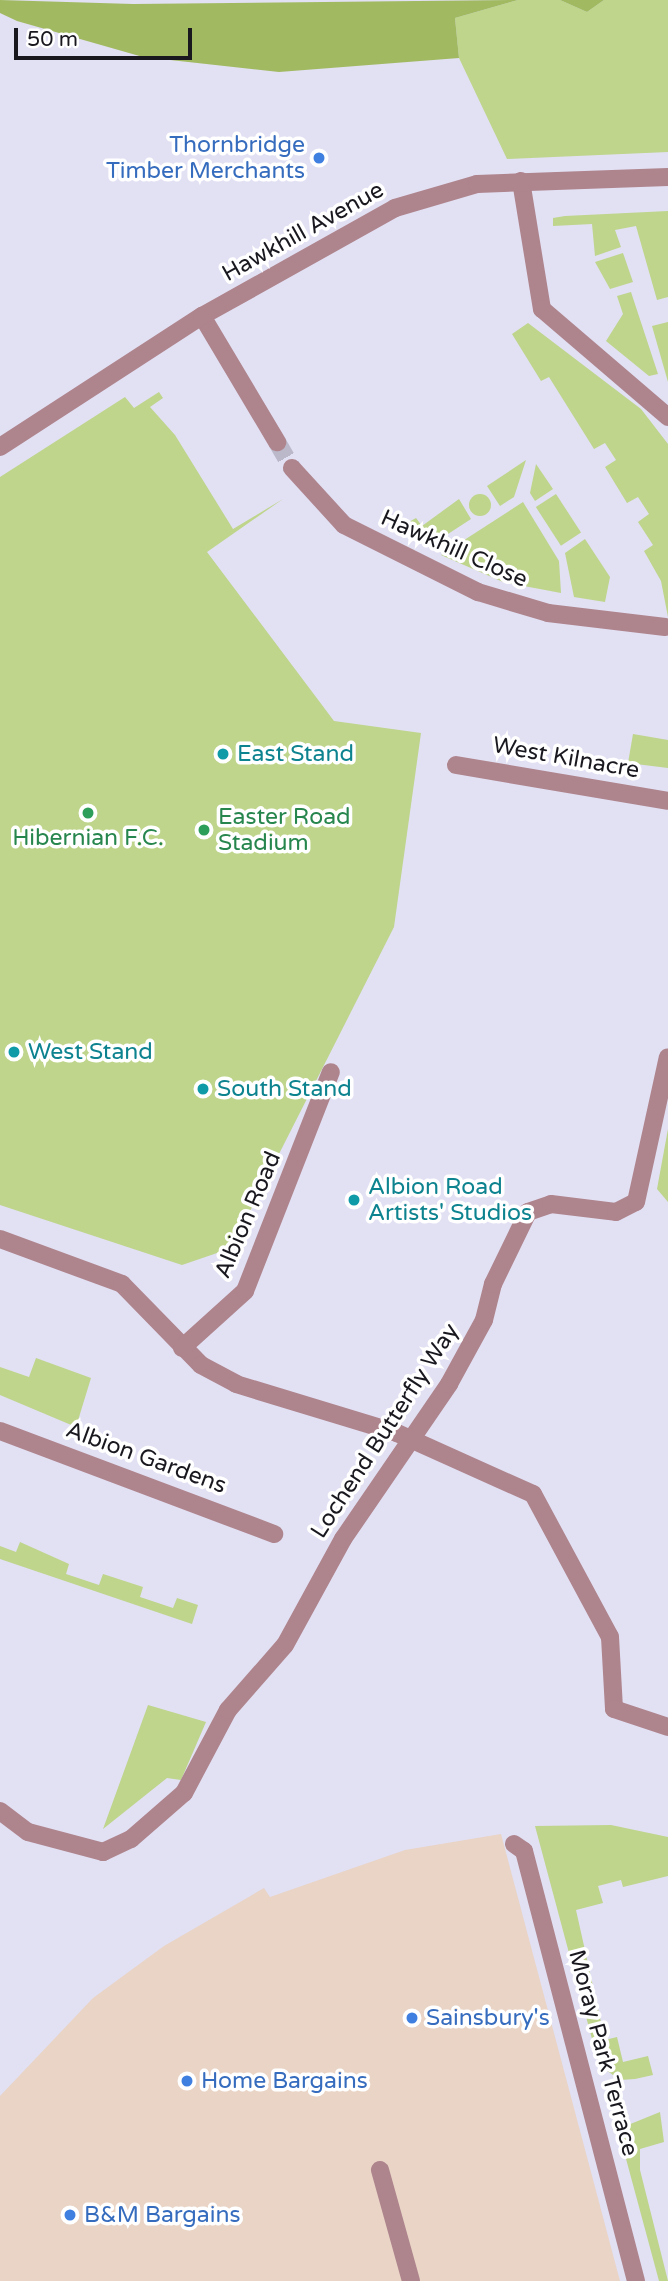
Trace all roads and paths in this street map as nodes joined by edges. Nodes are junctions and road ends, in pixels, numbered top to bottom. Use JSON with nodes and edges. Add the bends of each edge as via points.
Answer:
{"nodes":[{"id":1,"x":668,"y":177,"type":"edge"},
{"id":2,"x":521,"y":181,"type":"junction"},
{"id":3,"x":202,"y":316,"type":"junction"},
{"id":4,"x":668,"y":417,"type":"edge"},
{"id":5,"x":277,"y":442,"type":"tunnel mouth"},
{"id":6,"x":0,"y":447,"type":"edge"},
{"id":7,"x":292,"y":468,"type":"tunnel mouth"},
{"id":8,"x":665,"y":627,"type":"dead end"},
{"id":9,"x":456,"y":765,"type":"dead end"},
{"id":10,"x":668,"y":801,"type":"edge"},
{"id":11,"x":668,"y":1057,"type":"edge"},
{"id":12,"x":331,"y":1072,"type":"dead end"},
{"id":13,"x":0,"y":1238,"type":"edge"},
{"id":14,"x":182,"y":1348,"type":"junction"},
{"id":15,"x":0,"y":1431,"type":"edge"},
{"id":16,"x":412,"y":1442,"type":"junction"},
{"id":17,"x":274,"y":1534,"type":"dead end"},
{"id":18,"x":668,"y":1727,"type":"edge"},
{"id":19,"x":0,"y":1811,"type":"edge"},
{"id":20,"x":514,"y":1844,"type":"dead end"},
{"id":21,"x":380,"y":2170,"type":"dead end"},
{"id":22,"x":411,"y":2281,"type":"edge"},
{"id":23,"x":636,"y":2281,"type":"edge"}],
"edges":[{"from":1,"to":2,"type":"street","name":"Hawkhill Avenue"},
{"from":2,"to":3,"type":"street","name":"Hawkhill Avenue","via":[[461,187],[395,208]]},
{"from":2,"to":4,"type":"street","via":[[542,309]]},
{"from":3,"to":5,"type":"street"},
{"from":3,"to":6,"type":"street","name":"Hawkhill Avenue"},
{"from":7,"to":8,"type":"street","name":"Hawkhill Close","via":[[344,525],[468,588],[548,612]]},
{"from":9,"to":10,"type":"street","name":"West Kilnacre"},
{"from":11,"to":16,"type":"street","name":"Lochend Butterfly Way","via":[[636,1202],[616,1212],[551,1205],[528,1212],[493,1284],[484,1320]]},
{"from":12,"to":14,"type":"street","name":"Albion Road","via":[[245,1291]]},
{"from":13,"to":14,"type":"street","via":[[122,1284],[160,1317]]},
{"from":14,"to":16,"type":"street","via":[[236,1384]]},
{"from":15,"to":17,"type":"street","name":"Albion Gardens"},
{"from":16,"to":18,"type":"street","via":[[522,1486],[542,1504],[610,1637],[614,1709]]},
{"from":16,"to":19,"type":"street","name":"Lochend Butterfly Way","via":[[343,1538],[285,1645],[228,1710],[184,1793],[114,1850],[74,1849],[14,1826]]},
{"from":20,"to":23,"type":"street","name":"Moray Park Terrace","via":[[524,1851]]},
{"from":21,"to":22,"type":"street"}]}
